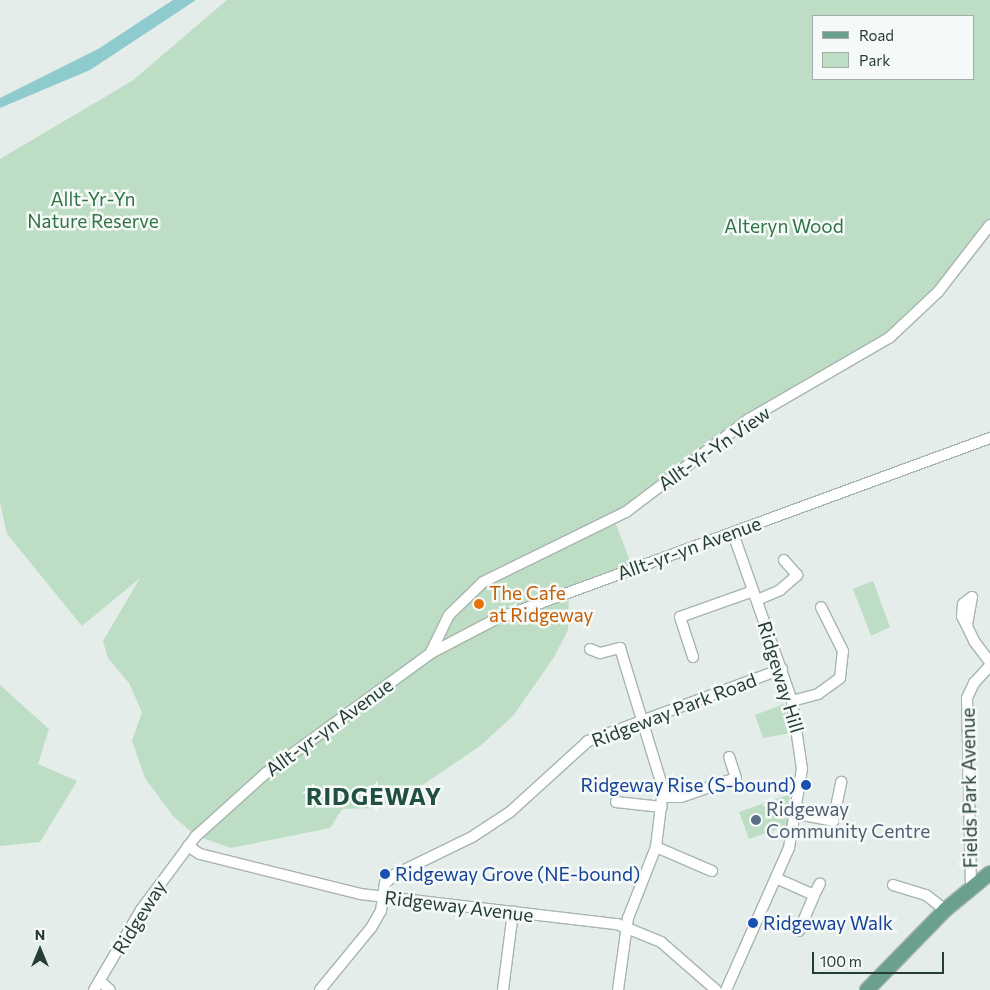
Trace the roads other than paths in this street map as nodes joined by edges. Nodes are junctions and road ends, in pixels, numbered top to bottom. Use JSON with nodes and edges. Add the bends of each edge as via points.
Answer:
{"nodes":[{"id":1,"x":990,"y":225,"type":"edge"},
{"id":2,"x":990,"y":438,"type":"edge"},
{"id":3,"x":733,"y":533,"type":"junction"},
{"id":4,"x":784,"y":560,"type":"dead end"},
{"id":5,"x":755,"y":595,"type":"junction"},
{"id":6,"x":821,"y":607,"type":"dead end"},
{"id":7,"x":967,"y":625,"type":"dead end"},
{"id":8,"x":590,"y":649,"type":"dead end"},
{"id":9,"x":431,"y":653,"type":"junction"},
{"id":10,"x":693,"y":657,"type":"dead end"},
{"id":11,"x":990,"y":662,"type":"edge"},
{"id":12,"x":990,"y":666,"type":"edge"},
{"id":13,"x":782,"y":669,"type":"junction"},
{"id":14,"x":792,"y":701,"type":"junction"},
{"id":15,"x":644,"y":719,"type":"junction"},
{"id":16,"x":729,"y":757,"type":"dead end"},
{"id":17,"x":841,"y":782,"type":"dead end"},
{"id":18,"x":616,"y":802,"type":"dead end"},
{"id":19,"x":663,"y":802,"type":"junction"},
{"id":20,"x":798,"y":814,"type":"junction"},
{"id":21,"x":188,"y":846,"type":"junction"},
{"id":22,"x":656,"y":846,"type":"junction"},
{"id":23,"x":712,"y":871,"type":"dead end"},
{"id":24,"x":990,"y":873,"type":"edge"},
{"id":25,"x":778,"y":879,"type":"junction"},
{"id":26,"x":820,"y":883,"type":"dead end"},
{"id":27,"x":893,"y":885,"type":"dead end"},
{"id":28,"x":971,"y":887,"type":"junction"},
{"id":29,"x":814,"y":895,"type":"junction"},
{"id":30,"x":383,"y":897,"type":"junction"},
{"id":31,"x":945,"y":910,"type":"junction"},
{"id":32,"x":513,"y":912,"type":"junction"},
{"id":33,"x":628,"y":928,"type":"junction"},
{"id":34,"x":798,"y":931,"type":"dead end"},
{"id":35,"x":97,"y":985,"type":"edge"},
{"id":36,"x":110,"y":990,"type":"edge"},
{"id":37,"x":320,"y":990,"type":"edge"},
{"id":38,"x":503,"y":990,"type":"edge"},
{"id":39,"x":618,"y":990,"type":"edge"},
{"id":40,"x":716,"y":990,"type":"edge"},
{"id":41,"x":726,"y":990,"type":"edge"},
{"id":42,"x":867,"y":990,"type":"edge"}],
"edges":[{"from":1,"to":9,"type":"street","name":"Allt-Yr-Yn View","via":[[938,292],[889,338],[749,419],[626,512],[483,582],[449,615]]},
{"from":2,"to":3,"type":"street","name":"Allt-yr-yn Avenue"},
{"from":3,"to":5,"type":"street","name":"Ridgeway Hill"},
{"from":3,"to":9,"type":"street","name":"Allt-yr-yn Avenue","via":[[494,620]]},
{"from":4,"to":5,"type":"street","via":[[797,575],[780,590]]},
{"from":5,"to":10,"type":"street","via":[[680,617]]},
{"from":5,"to":13,"type":"street","name":"Ridgeway Hill"},
{"from":6,"to":14,"type":"street","via":[[843,651],[840,678],[818,694]]},
{"from":7,"to":11,"type":"street"},
{"from":8,"to":15,"type":"street","via":[[600,653],[620,648]]},
{"from":9,"to":21,"type":"street","name":"Allt-yr-yn Avenue","via":[[266,773]]},
{"from":12,"to":28,"type":"street","name":"Fields Park Avenue","via":[[974,683],[967,698]]},
{"from":13,"to":14,"type":"street","name":"Ridgeway Hill"},
{"from":13,"to":15,"type":"street","name":"Ridgeway Park Road"},
{"from":14,"to":20,"type":"street","name":"Ridgeway Hill","via":[[801,747]]},
{"from":15,"to":19,"type":"street"},
{"from":15,"to":30,"type":"street","name":"Ridgeway Park Road","via":[[588,741],[510,812],[472,837],[396,874],[385,883]]},
{"from":16,"to":19,"type":"street","via":[[736,778]]},
{"from":17,"to":20,"type":"street","via":[[834,821]]},
{"from":18,"to":19,"type":"street"},
{"from":19,"to":22,"type":"street"},
{"from":20,"to":25,"type":"street","name":"Ridgeway Hill"},
{"from":21,"to":30,"type":"street","name":"Ridgeway Avenue","via":[[218,858]]},
{"from":21,"to":35,"type":"street","name":"Ridgeway","via":[[141,910]]},
{"from":22,"to":23,"type":"street"},
{"from":22,"to":33,"type":"street"},
{"from":24,"to":28,"type":"main road"},
{"from":25,"to":29,"type":"street"},
{"from":25,"to":41,"type":"street","name":"Ridgeway Hill"},
{"from":26,"to":29,"type":"street"},
{"from":27,"to":31,"type":"street","via":[[926,895]]},
{"from":28,"to":31,"type":"main road"},
{"from":29,"to":34,"type":"street"},
{"from":30,"to":32,"type":"street","name":"Ridgeway Avenue"},
{"from":30,"to":37,"type":"street","name":"Ridgeway Park Road","via":[[382,911],[371,928]]},
{"from":31,"to":42,"type":"main road"},
{"from":32,"to":33,"type":"street","name":"Ridgeway Avenue"},
{"from":32,"to":38,"type":"street"},
{"from":33,"to":39,"type":"street"},
{"from":33,"to":40,"type":"street","name":"Ridgeway Avenue","via":[[661,942]]},
{"from":35,"to":36,"type":"street"}]}
